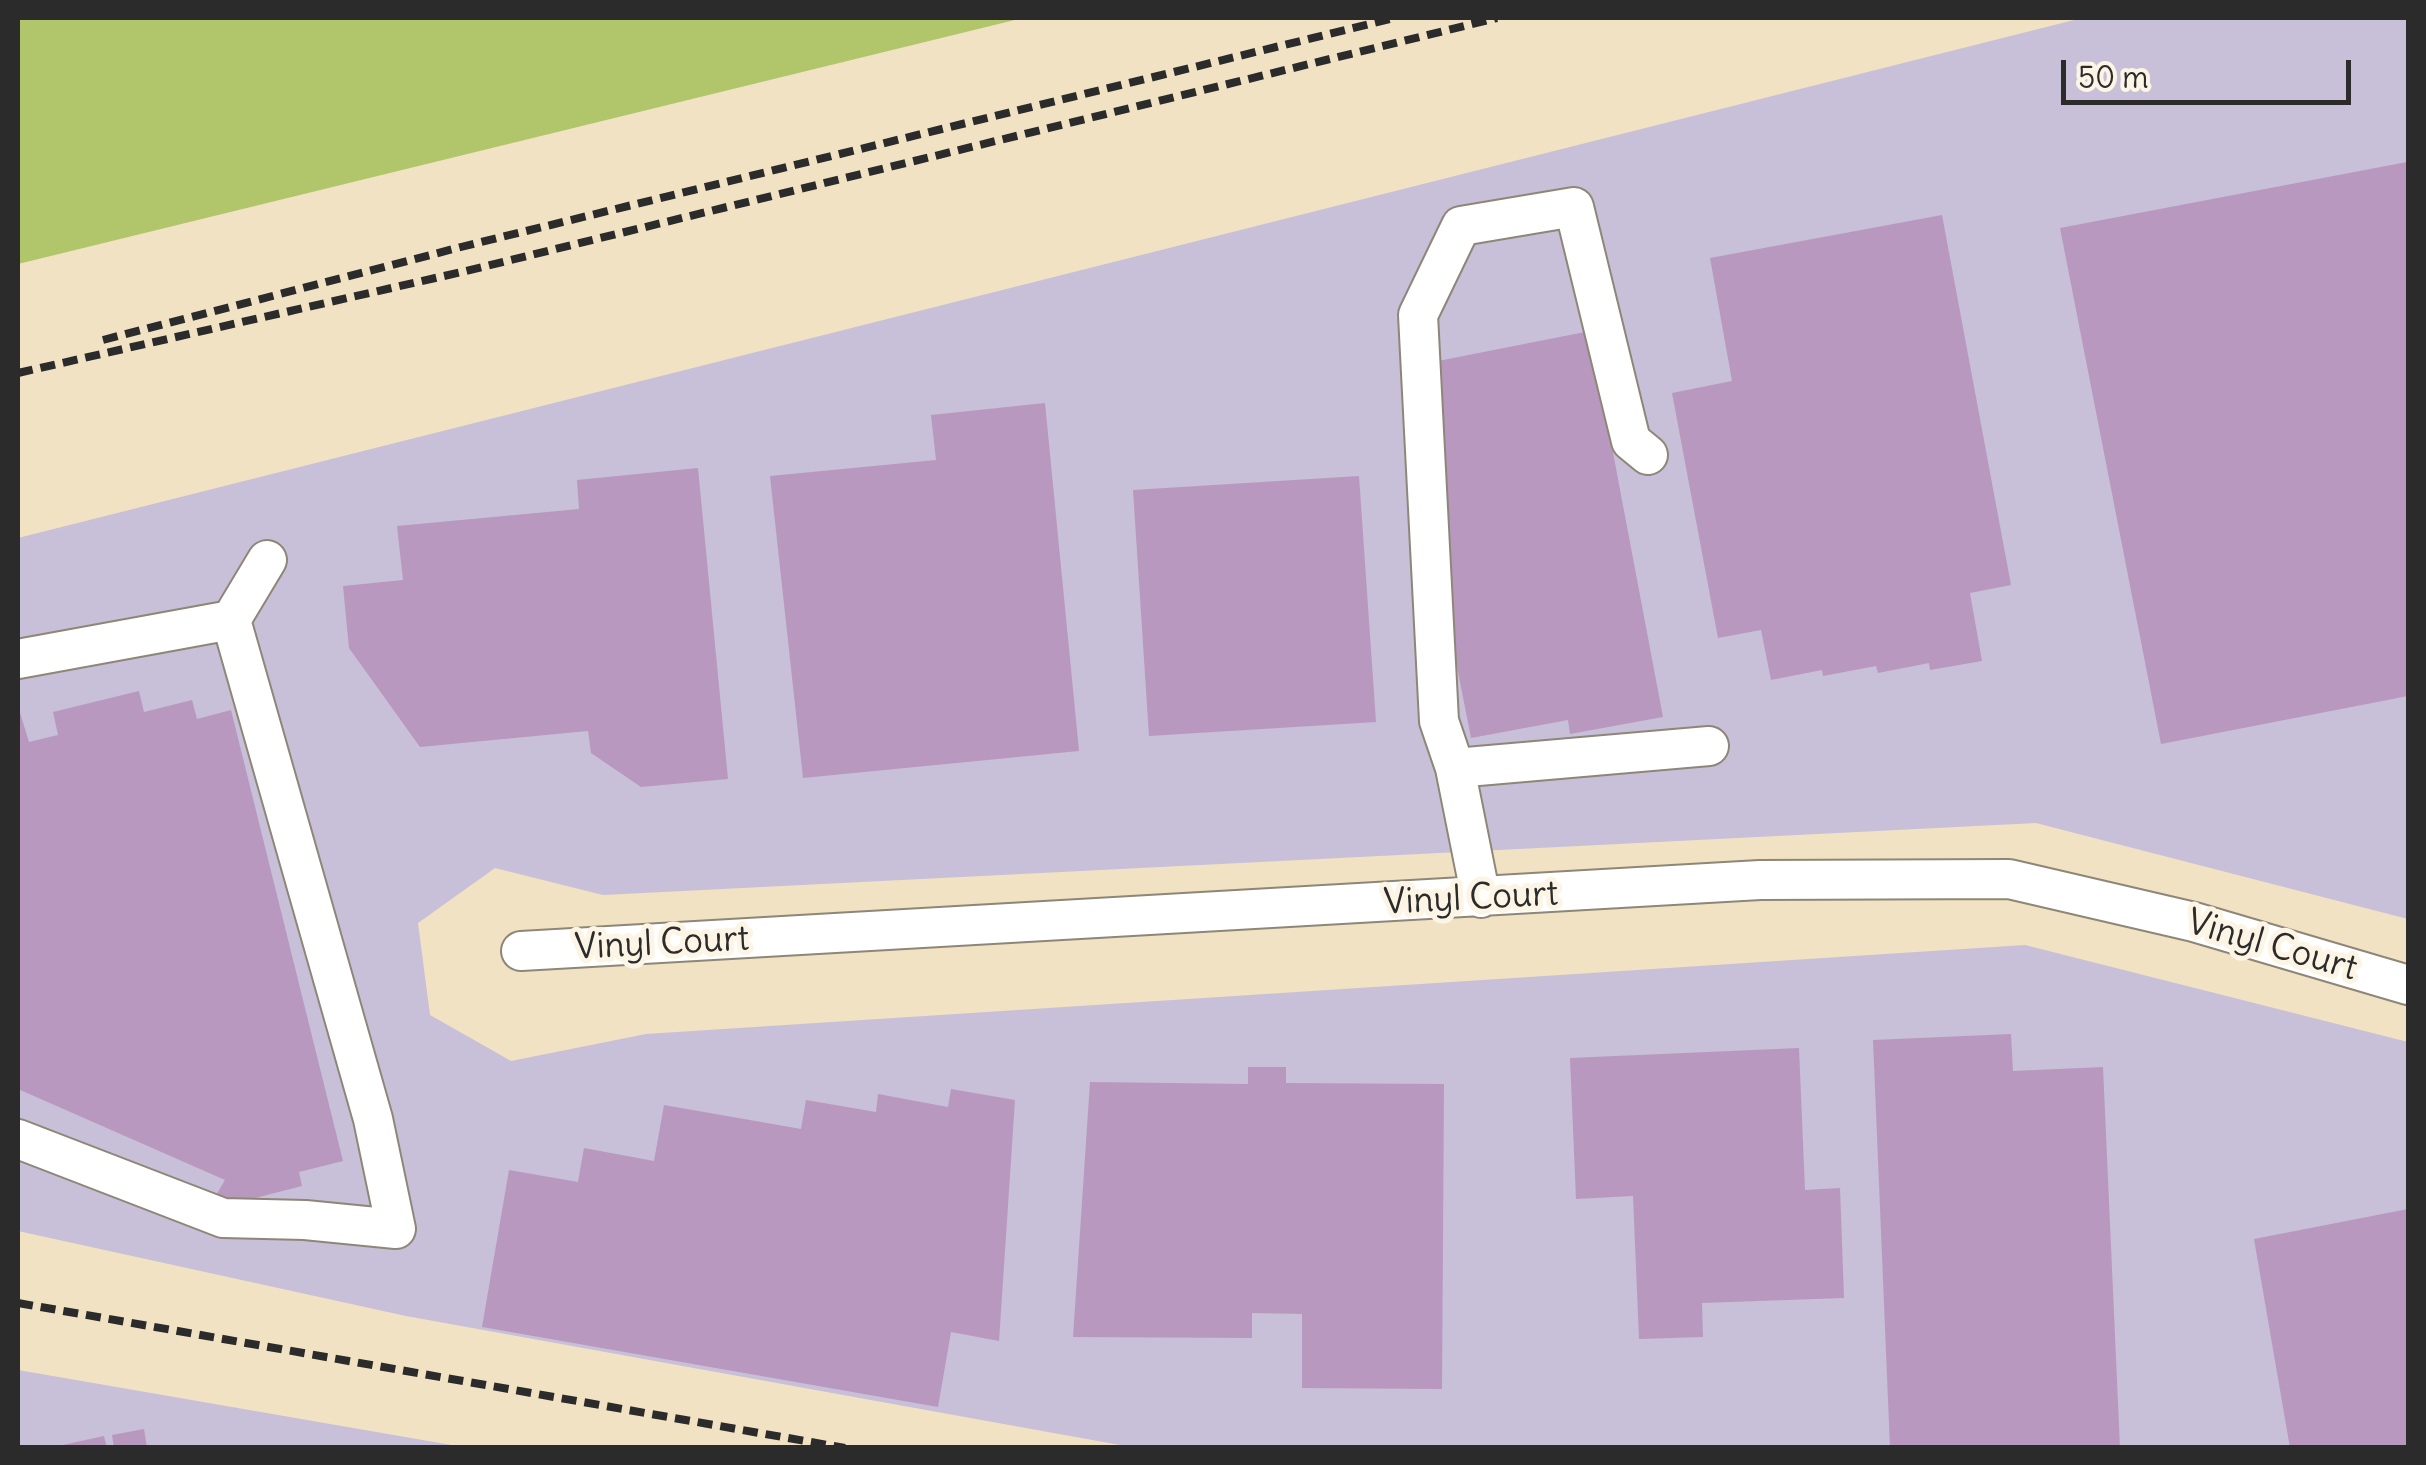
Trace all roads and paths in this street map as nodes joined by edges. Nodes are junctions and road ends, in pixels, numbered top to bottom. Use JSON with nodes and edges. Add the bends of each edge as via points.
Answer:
{"nodes":[{"id":1,"x":1648,"y":455,"type":"dead end"},
{"id":2,"x":267,"y":560,"type":"dead end"},
{"id":3,"x":231,"y":620,"type":"junction"},
{"id":4,"x":18,"y":659,"type":"edge"},
{"id":5,"x":1709,"y":746,"type":"dead end"},
{"id":6,"x":1455,"y":768,"type":"junction"},
{"id":7,"x":1482,"y":898,"type":"junction"},
{"id":8,"x":521,"y":951,"type":"dead end"},
{"id":9,"x":2408,"y":985,"type":"edge"},
{"id":10,"x":18,"y":1139,"type":"edge"}],
"edges":[{"from":1,"to":6,"type":"street","via":[[1630,441],[1574,207],[1462,226],[1418,315],[1439,721]]},
{"from":2,"to":3,"type":"street"},
{"from":3,"to":4,"type":"street"},
{"from":3,"to":10,"type":"street","via":[[373,1120],[396,1230],[223,1218]]},
{"from":5,"to":6,"type":"street"},
{"from":6,"to":7,"type":"street"},
{"from":7,"to":8,"type":"street","name":"Vinyl Court"},
{"from":7,"to":9,"type":"street","name":"Vinyl Court","via":[[1760,880],[2009,878],[2194,922]]}]}
